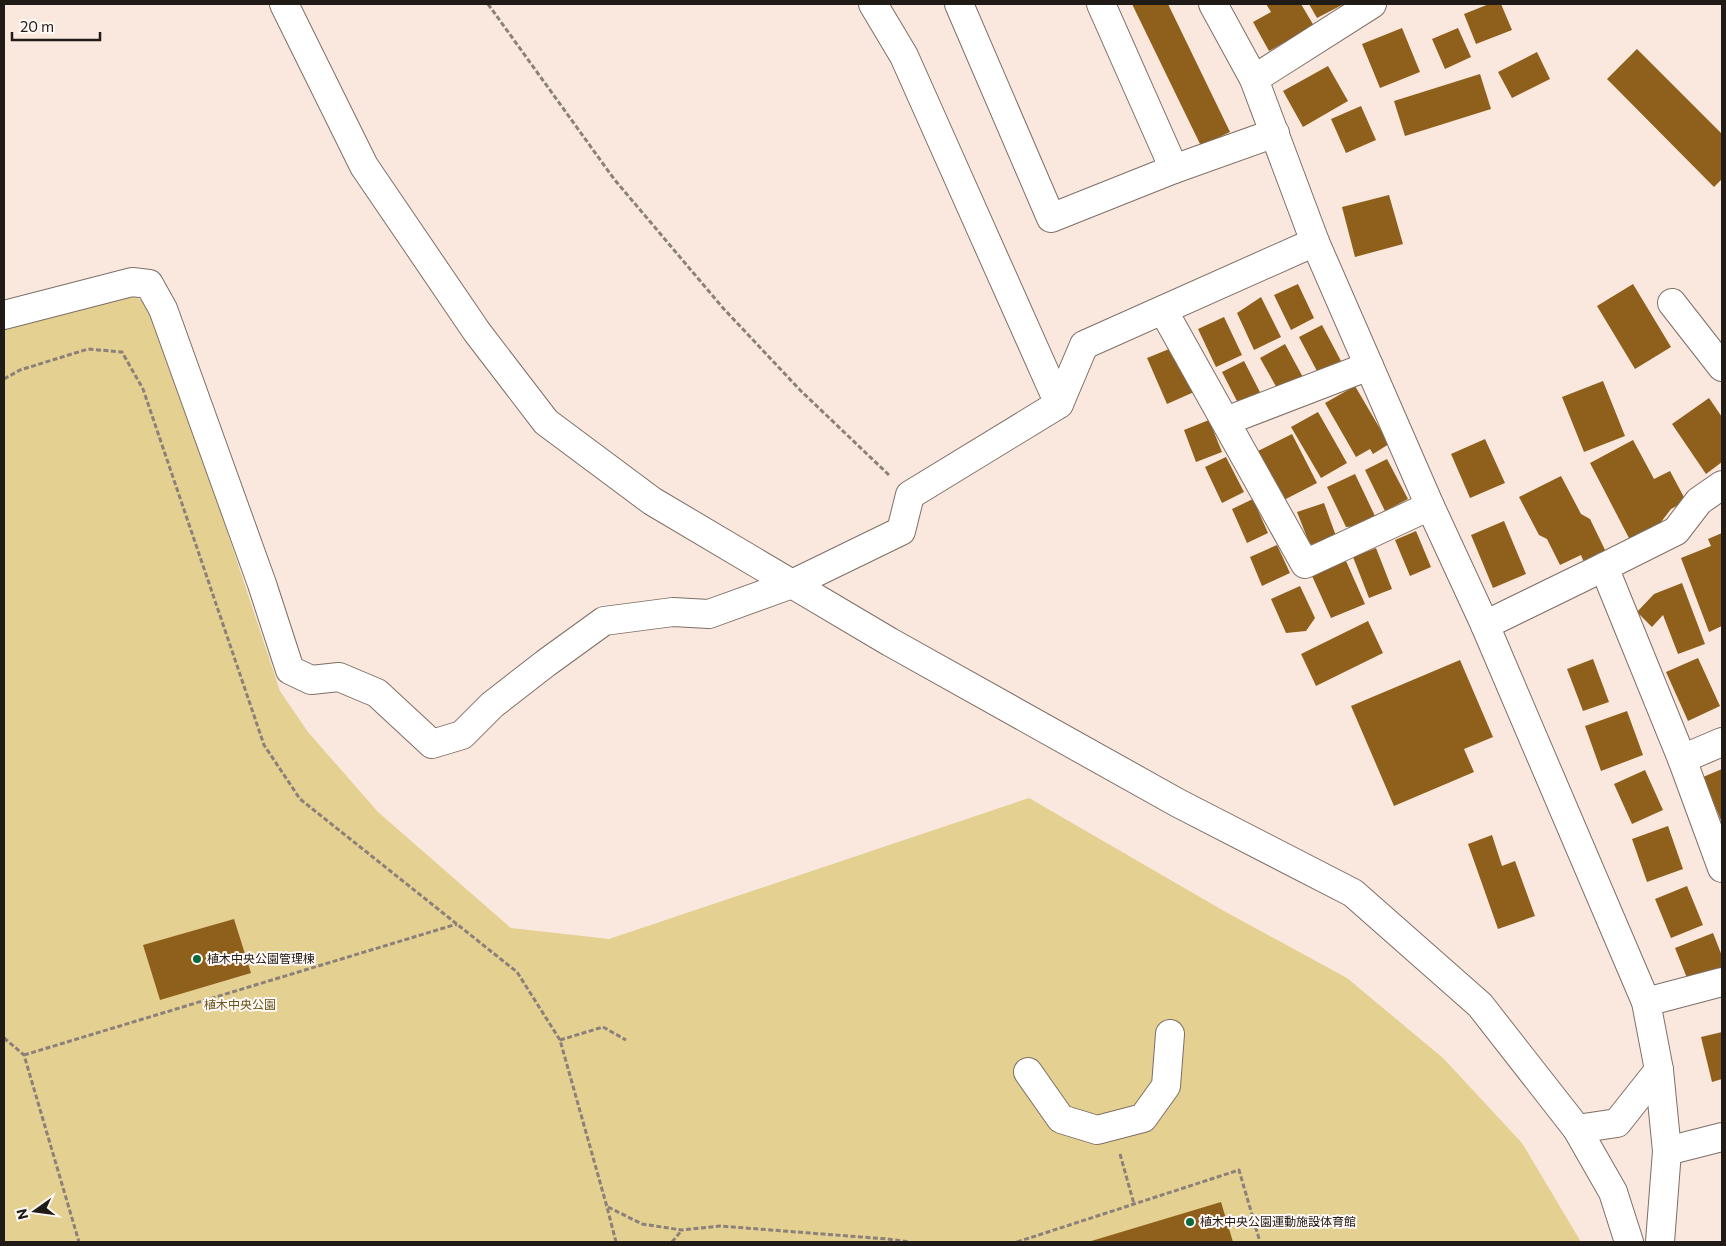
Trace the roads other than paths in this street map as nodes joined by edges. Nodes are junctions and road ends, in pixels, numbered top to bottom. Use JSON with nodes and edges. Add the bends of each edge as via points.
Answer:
{"nodes":[{"id":1,"x":284,"y":4,"type":"edge"},
{"id":2,"x":874,"y":4,"type":"edge"},
{"id":3,"x":959,"y":4,"type":"edge"},
{"id":4,"x":1101,"y":4,"type":"edge"},
{"id":5,"x":1213,"y":4,"type":"edge"},
{"id":6,"x":1372,"y":4,"type":"edge"},
{"id":7,"x":1254,"y":79,"type":"junction"},
{"id":8,"x":1275,"y":133,"type":"junction"},
{"id":9,"x":1174,"y":169,"type":"junction"},
{"id":10,"x":1315,"y":242,"type":"junction"},
{"id":11,"x":1672,"y":303,"type":"dead end"},
{"id":12,"x":1163,"y":310,"type":"junction"},
{"id":13,"x":4,"y":315,"type":"edge"},
{"id":14,"x":1369,"y":366,"type":"junction"},
{"id":15,"x":1722,"y":368,"type":"edge"},
{"id":16,"x":1059,"y":404,"type":"junction"},
{"id":17,"x":1226,"y":421,"type":"junction"},
{"id":18,"x":1722,"y":486,"type":"edge"},
{"id":19,"x":1430,"y":506,"type":"junction"},
{"id":20,"x":1604,"y":567,"type":"junction"},
{"id":21,"x":792,"y":584,"type":"junction"},
{"id":22,"x":1485,"y":625,"type":"junction"},
{"id":23,"x":1722,"y":742,"type":"edge"},
{"id":24,"x":1682,"y":759,"type":"junction"},
{"id":25,"x":1722,"y":868,"type":"edge"},
{"id":26,"x":1722,"y":982,"type":"edge"},
{"id":27,"x":1646,"y":1002,"type":"junction"},
{"id":28,"x":1170,"y":1034,"type":"dead end"},
{"id":29,"x":1658,"y":1070,"type":"junction"},
{"id":30,"x":1028,"y":1072,"type":"dead end"},
{"id":31,"x":1577,"y":1129,"type":"junction"},
{"id":32,"x":1722,"y":1137,"type":"edge"},
{"id":33,"x":1667,"y":1151,"type":"junction"},
{"id":34,"x":1629,"y":1242,"type":"edge"},
{"id":35,"x":1660,"y":1242,"type":"edge"}],
"edges":[{"from":1,"to":21,"type":"street","via":[[364,166],[477,332],[546,422],[652,501]]},
{"from":2,"to":16,"type":"street","via":[[904,56]]},
{"from":3,"to":9,"type":"street","via":[[1052,218]]},
{"from":4,"to":9,"type":"street"},
{"from":5,"to":7,"type":"street"},
{"from":6,"to":7,"type":"street"},
{"from":7,"to":8,"type":"street"},
{"from":8,"to":9,"type":"street"},
{"from":8,"to":10,"type":"street"},
{"from":10,"to":12,"type":"street"},
{"from":10,"to":14,"type":"street"},
{"from":11,"to":15,"type":"street"},
{"from":12,"to":16,"type":"street","via":[[1084,345]]},
{"from":12,"to":17,"type":"street"},
{"from":13,"to":21,"type":"street","via":[[132,282],[149,284],[163,309],[290,670],[310,680],[339,677],[377,693],[432,744],[462,735],[492,705],[604,621],[673,612],[709,614]]},
{"from":14,"to":17,"type":"street"},
{"from":14,"to":19,"type":"street"},
{"from":16,"to":21,"type":"street","via":[[910,495],[901,531]]},
{"from":17,"to":19,"type":"street","via":[[1305,564]]},
{"from":18,"to":20,"type":"street","via":[[1699,500],[1676,531]]},
{"from":19,"to":22,"type":"street"},
{"from":20,"to":22,"type":"street"},
{"from":20,"to":24,"type":"street"},
{"from":21,"to":31,"type":"street","via":[[1178,804],[1353,893],[1480,1005]]},
{"from":22,"to":27,"type":"street"},
{"from":23,"to":24,"type":"street"},
{"from":24,"to":25,"type":"street"},
{"from":26,"to":27,"type":"street"},
{"from":27,"to":29,"type":"street"},
{"from":28,"to":30,"type":"street","via":[[1166,1086],[1143,1118],[1097,1130],[1061,1119]]},
{"from":29,"to":31,"type":"street","via":[[1617,1123]]},
{"from":29,"to":33,"type":"street"},
{"from":31,"to":34,"type":"street","via":[[1614,1192]]},
{"from":32,"to":33,"type":"street"},
{"from":33,"to":35,"type":"street"}]}
